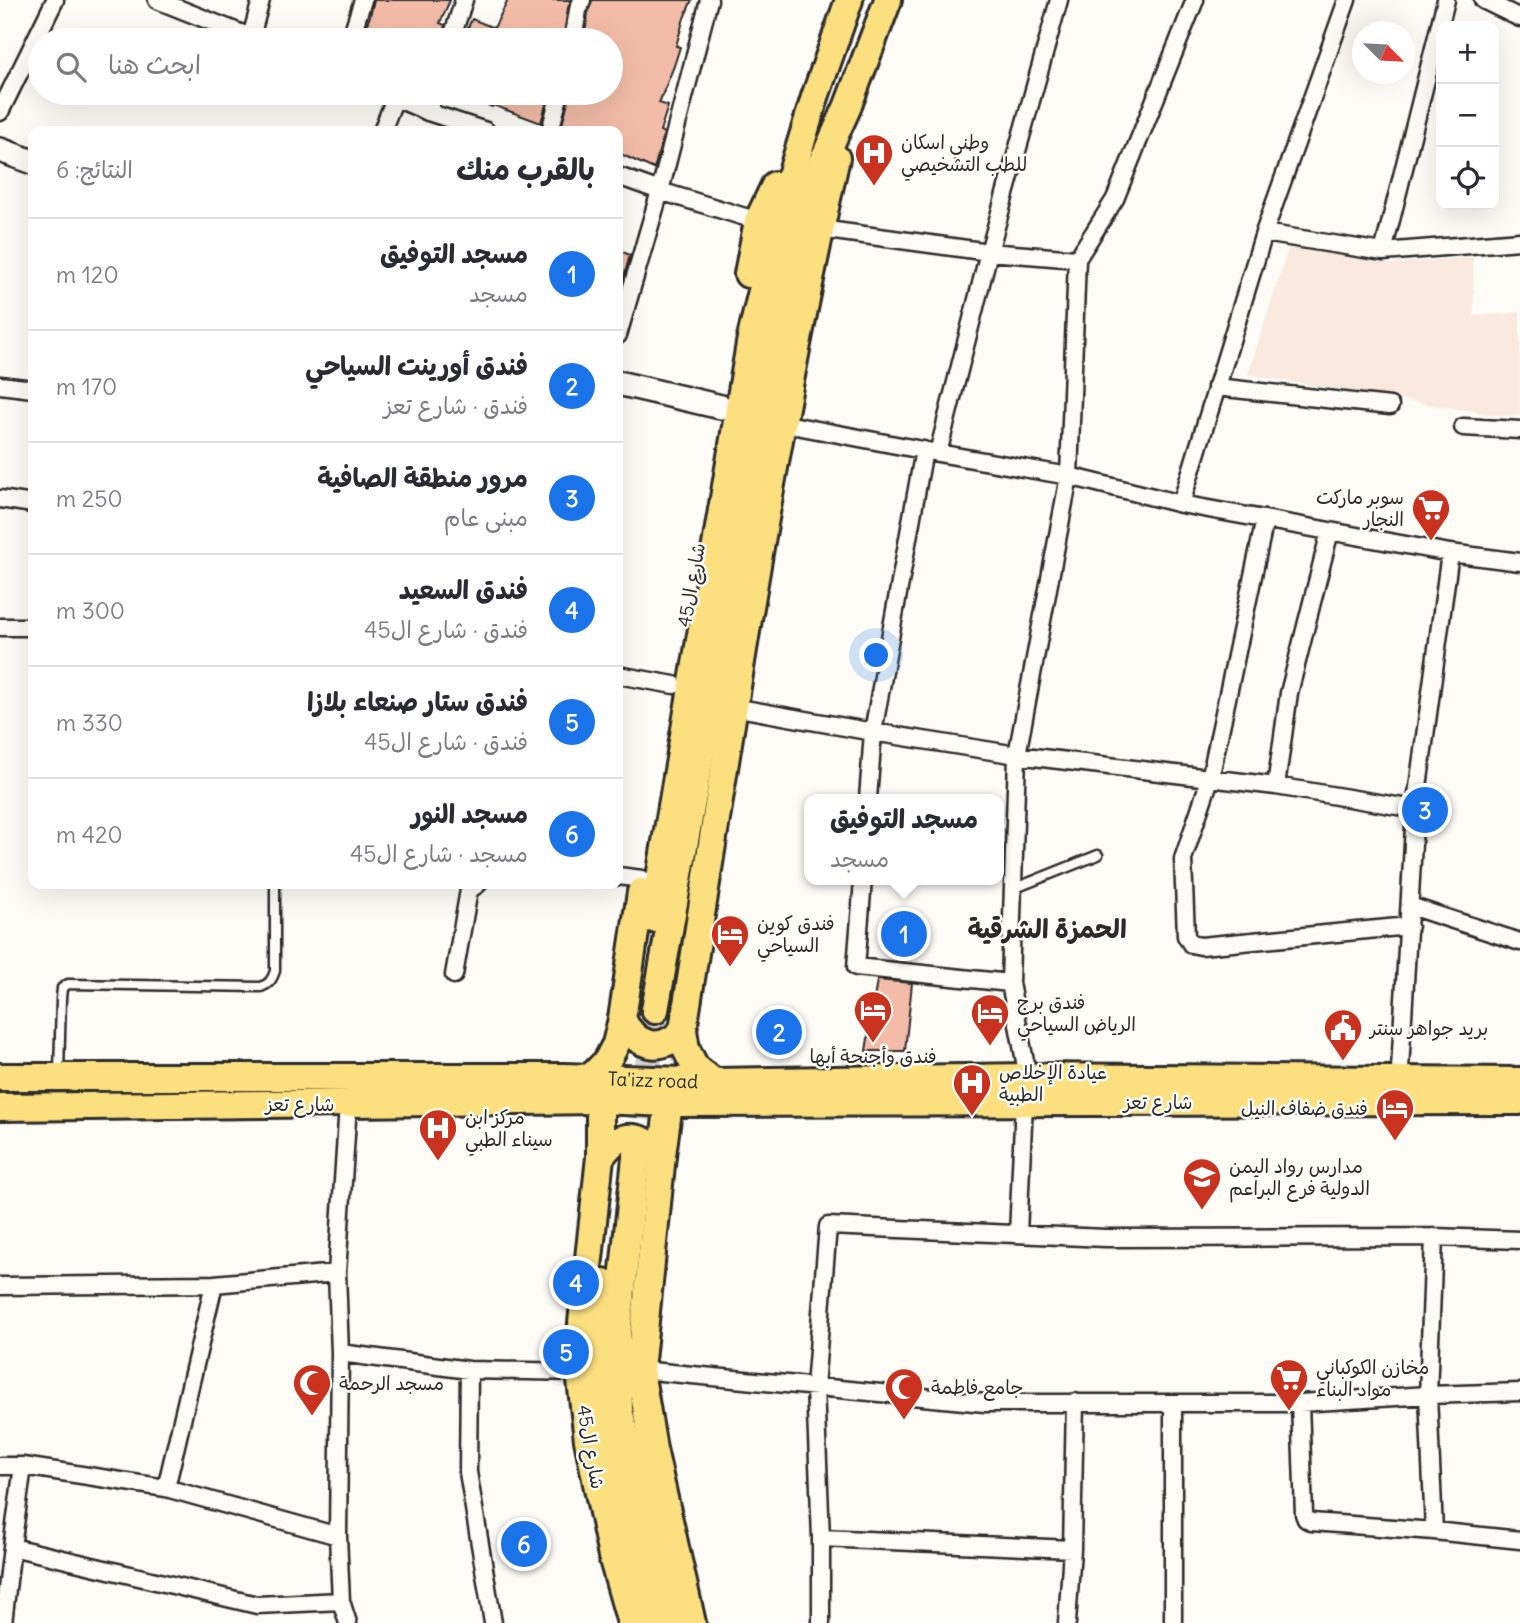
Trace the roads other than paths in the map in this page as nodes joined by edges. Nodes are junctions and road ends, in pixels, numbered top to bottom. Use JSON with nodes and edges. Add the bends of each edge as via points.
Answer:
{"nodes":[{"id":1,"x":55,"y":0,"type":"edge"},
{"id":2,"x":157,"y":0,"type":"edge"},
{"id":3,"x":261,"y":0,"type":"edge"},
{"id":4,"x":363,"y":0,"type":"edge"},
{"id":5,"x":464,"y":0,"type":"edge"},
{"id":6,"x":582,"y":0,"type":"edge"},
{"id":7,"x":709,"y":0,"type":"edge"},
{"id":8,"x":849,"y":0,"type":"edge"},
{"id":9,"x":888,"y":0,"type":"edge"},
{"id":10,"x":1059,"y":0,"type":"edge"},
{"id":11,"x":1347,"y":0,"type":"edge"},
{"id":12,"x":1446,"y":0,"type":"edge"},
{"id":13,"x":1483,"y":0,"type":"edge"},
{"id":14,"x":1190,"y":1,"type":"edge"},
{"id":15,"x":1520,"y":18,"type":"edge"},
{"id":16,"x":41,"y":28,"type":"edge"},
{"id":17,"x":227,"y":28,"type":"edge"},
{"id":18,"x":256,"y":28,"type":"edge"},
{"id":19,"x":354,"y":28,"type":"edge"},
{"id":20,"x":455,"y":28,"type":"edge"},
{"id":21,"x":575,"y":28,"type":"edge"},
{"id":22,"x":28,"y":55,"type":"edge"},
{"id":23,"x":815,"y":97,"type":"junction"},
{"id":24,"x":387,"y":105,"type":"edge"},
{"id":25,"x":412,"y":105,"type":"edge"},
{"id":26,"x":430,"y":105,"type":"edge"},
{"id":27,"x":557,"y":105,"type":"edge"},
{"id":28,"x":847,"y":108,"type":"junction"},
{"id":29,"x":0,"y":112,"type":"edge"},
{"id":30,"x":428,"y":112,"type":"junction"},
{"id":31,"x":383,"y":126,"type":"edge"},
{"id":32,"x":471,"y":126,"type":"edge"},
{"id":33,"x":551,"y":126,"type":"edge"},
{"id":34,"x":0,"y":150,"type":"edge"},
{"id":35,"x":28,"y":160,"type":"edge"},
{"id":36,"x":623,"y":179,"type":"edge"},
{"id":37,"x":660,"y":191,"type":"junction"},
{"id":38,"x":758,"y":220,"type":"junction"},
{"id":39,"x":820,"y":229,"type":"junction"},
{"id":40,"x":1264,"y":233,"type":"junction"},
{"id":41,"x":1520,"y":241,"type":"edge"},
{"id":42,"x":989,"y":252,"type":"junction"},
{"id":43,"x":1383,"y":252,"type":"junction"},
{"id":44,"x":1077,"y":259,"type":"junction"},
{"id":45,"x":623,"y":318,"type":"edge"},
{"id":46,"x":623,"y":384,"type":"edge"},
{"id":47,"x":0,"y":385,"type":"edge"},
{"id":48,"x":1216,"y":387,"type":"junction"},
{"id":49,"x":28,"y":389,"type":"edge"},
{"id":50,"x":1390,"y":407,"type":"dead end"},
{"id":51,"x":721,"y":408,"type":"junction"},
{"id":52,"x":781,"y":423,"type":"junction"},
{"id":53,"x":1463,"y":427,"type":"dead end"},
{"id":54,"x":1520,"y":430,"type":"edge"},
{"id":55,"x":931,"y":452,"type":"junction"},
{"id":56,"x":1069,"y":476,"type":"junction"},
{"id":57,"x":0,"y":499,"type":"edge"},
{"id":58,"x":28,"y":504,"type":"edge"},
{"id":59,"x":1181,"y":504,"type":"junction"},
{"id":60,"x":1265,"y":519,"type":"junction"},
{"id":61,"x":1330,"y":531,"type":"junction"},
{"id":62,"x":1450,"y":553,"type":"junction"},
{"id":63,"x":1520,"y":562,"type":"edge"},
{"id":64,"x":28,"y":626,"type":"edge"},
{"id":65,"x":0,"y":627,"type":"edge"},
{"id":66,"x":623,"y":676,"type":"edge"},
{"id":67,"x":674,"y":685,"type":"junction"},
{"id":68,"x":733,"y":707,"type":"junction"},
{"id":69,"x":873,"y":732,"type":"junction"},
{"id":70,"x":1017,"y":755,"type":"junction"},
{"id":71,"x":1210,"y":779,"type":"junction"},
{"id":72,"x":1276,"y":786,"type":"junction"},
{"id":73,"x":868,"y":794,"type":"edge"},
{"id":74,"x":1416,"y":808,"type":"junction"},
{"id":75,"x":1098,"y":855,"type":"dead end"},
{"id":76,"x":630,"y":878,"type":"edge"},
{"id":77,"x":863,"y":885,"type":"edge"},
{"id":78,"x":275,"y":889,"type":"edge"},
{"id":79,"x":470,"y":889,"type":"edge"},
{"id":80,"x":1013,"y":889,"type":"junction"},
{"id":81,"x":1410,"y":906,"type":"junction"},
{"id":82,"x":1409,"y":926,"type":"junction"},
{"id":83,"x":1520,"y":942,"type":"edge"},
{"id":84,"x":454,"y":975,"type":"dead end"},
{"id":85,"x":1010,"y":983,"type":"junction"},
{"id":86,"x":638,"y":1013,"type":"junction"},
{"id":87,"x":683,"y":1030,"type":"junction"},
{"id":88,"x":0,"y":1077,"type":"edge"},
{"id":89,"x":59,"y":1077,"type":"junction"},
{"id":90,"x":1520,"y":1081,"type":"edge"},
{"id":91,"x":714,"y":1082,"type":"junction"},
{"id":92,"x":596,"y":1089,"type":"junction"},
{"id":93,"x":1026,"y":1090,"type":"junction"},
{"id":94,"x":1399,"y":1091,"type":"junction"},
{"id":95,"x":1520,"y":1101,"type":"edge"},
{"id":96,"x":669,"y":1103,"type":"junction"},
{"id":97,"x":348,"y":1104,"type":"junction"},
{"id":98,"x":0,"y":1107,"type":"edge"},
{"id":99,"x":629,"y":1156,"type":"junction"},
{"id":100,"x":1018,"y":1234,"type":"junction"},
{"id":101,"x":1434,"y":1237,"type":"junction"},
{"id":102,"x":1520,"y":1240,"type":"edge"},
{"id":103,"x":337,"y":1273,"type":"junction"},
{"id":104,"x":215,"y":1284,"type":"junction"},
{"id":105,"x":0,"y":1286,"type":"edge"},
{"id":106,"x":340,"y":1353,"type":"junction"},
{"id":107,"x":469,"y":1370,"type":"junction"},
{"id":108,"x":640,"y":1370,"type":"junction"},
{"id":109,"x":580,"y":1372,"type":"junction"},
{"id":110,"x":815,"y":1387,"type":"junction"},
{"id":111,"x":1520,"y":1392,"type":"edge"},
{"id":112,"x":1428,"y":1395,"type":"junction"},
{"id":113,"x":1075,"y":1402,"type":"junction"},
{"id":114,"x":1173,"y":1403,"type":"junction"},
{"id":115,"x":1300,"y":1403,"type":"junction"},
{"id":116,"x":0,"y":1466,"type":"edge"},
{"id":117,"x":23,"y":1466,"type":"junction"},
{"id":118,"x":166,"y":1488,"type":"junction"},
{"id":119,"x":1434,"y":1531,"type":"junction"},
{"id":120,"x":338,"y":1536,"type":"junction"},
{"id":121,"x":821,"y":1538,"type":"junction"},
{"id":122,"x":1520,"y":1540,"type":"edge"},
{"id":123,"x":12,"y":1547,"type":"junction"},
{"id":124,"x":1072,"y":1549,"type":"junction"},
{"id":125,"x":341,"y":1601,"type":"junction"},
{"id":126,"x":3,"y":1623,"type":"edge"},
{"id":127,"x":348,"y":1623,"type":"edge"},
{"id":128,"x":493,"y":1623,"type":"edge"},
{"id":129,"x":631,"y":1623,"type":"edge"},
{"id":130,"x":649,"y":1623,"type":"edge"},
{"id":131,"x":670,"y":1623,"type":"edge"},
{"id":132,"x":692,"y":1623,"type":"edge"},
{"id":133,"x":821,"y":1623,"type":"edge"},
{"id":134,"x":1067,"y":1623,"type":"edge"},
{"id":135,"x":1173,"y":1623,"type":"edge"}],
"edges":[{"from":1,"to":16,"type":"street"},
{"from":2,"to":17,"type":"street"},
{"from":3,"to":18,"type":"street"},
{"from":4,"to":19,"type":"street"},
{"from":5,"to":20,"type":"street"},
{"from":6,"to":21,"type":"street"},
{"from":7,"to":37,"type":"street"},
{"from":8,"to":23,"type":"main road","name":"شارع ال45"},
{"from":9,"to":28,"type":"main road","name":"شارع ال45"},
{"from":10,"to":42,"type":"street"},
{"from":11,"to":40,"type":"street"},
{"from":12,"to":43,"type":"street"},
{"from":13,"to":15,"type":"street"},
{"from":14,"to":44,"type":"street","via":[[1115,199]]},
{"from":22,"to":29,"type":"street"},
{"from":23,"to":38,"type":"main road","name":"شارع ال45"},
{"from":23,"to":86,"type":"main road","name":"شارع ال45","via":[[782,205],[751,338]]},
{"from":24,"to":31,"type":"street"},
{"from":25,"to":30,"type":"street"},
{"from":26,"to":30,"type":"street"},
{"from":27,"to":33,"type":"street"},
{"from":28,"to":39,"type":"main road","name":"شارع ال45"},
{"from":28,"to":86,"type":"main road","name":"شارع ال45","via":[[811,187],[774,338]]},
{"from":30,"to":32,"type":"street"},
{"from":34,"to":35,"type":"street"},
{"from":36,"to":37,"type":"street"},
{"from":37,"to":38,"type":"street"},
{"from":37,"to":45,"type":"street"},
{"from":38,"to":51,"type":"main road","name":"شارع ال45"},
{"from":39,"to":42,"type":"street"},
{"from":39,"to":52,"type":"main road","name":"شارع ال45"},
{"from":40,"to":43,"type":"street"},
{"from":40,"to":48,"type":"street"},
{"from":41,"to":43,"type":"street"},
{"from":42,"to":44,"type":"street"},
{"from":42,"to":55,"type":"street"},
{"from":44,"to":56,"type":"street"},
{"from":46,"to":51,"type":"street"},
{"from":47,"to":49,"type":"street"},
{"from":48,"to":50,"type":"street"},
{"from":48,"to":59,"type":"street"},
{"from":51,"to":67,"type":"main road","name":"شارع ال45"},
{"from":52,"to":55,"type":"street"},
{"from":52,"to":68,"type":"main road","name":"شارع ال45"},
{"from":53,"to":54,"type":"street"},
{"from":55,"to":56,"type":"street"},
{"from":55,"to":69,"type":"street"},
{"from":56,"to":59,"type":"street"},
{"from":56,"to":70,"type":"street"},
{"from":57,"to":58,"type":"street"},
{"from":59,"to":60,"type":"street"},
{"from":60,"to":61,"type":"street"},
{"from":60,"to":71,"type":"street"},
{"from":61,"to":62,"type":"street"},
{"from":61,"to":72,"type":"street","via":[[1289,693]]},
{"from":62,"to":63,"type":"street"},
{"from":62,"to":74,"type":"street"},
{"from":64,"to":65,"type":"street"},
{"from":66,"to":67,"type":"street"},
{"from":67,"to":76,"type":"main road","name":"شارع ال45"},
{"from":68,"to":69,"type":"street"},
{"from":68,"to":87,"type":"main road","name":"شارع ال45"},
{"from":69,"to":70,"type":"street"},
{"from":69,"to":73,"type":"street"},
{"from":70,"to":71,"type":"street"},
{"from":70,"to":80,"type":"street"},
{"from":71,"to":72,"type":"street"},
{"from":71,"to":82,"type":"street","via":[[1183,859],[1186,936],[1191,944]]},
{"from":72,"to":74,"type":"street"},
{"from":74,"to":81,"type":"street"},
{"from":75,"to":80,"type":"lane"},
{"from":76,"to":86,"type":"main road","name":"شارع ال45"},
{"from":77,"to":85,"type":"street","via":[[856,967]]},
{"from":78,"to":89,"type":"lane","via":[[275,971],[268,984],[68,984],[62,988]]},
{"from":79,"to":84,"type":"street"},
{"from":80,"to":85,"type":"street"},
{"from":81,"to":82,"type":"street"},
{"from":81,"to":83,"type":"street"},
{"from":82,"to":94,"type":"street"},
{"from":85,"to":93,"type":"street"},
{"from":86,"to":87,"type":"main road","via":[[628,1031],[637,1040],[662,1044]]},
{"from":86,"to":92,"type":"main road","name":"شارع ال45","via":[[616,1044]]},
{"from":87,"to":91,"type":"main road","name":"شارع ال45","via":[[695,1067]]},
{"from":88,"to":89,"type":"main road","name":"شارع تعز"},
{"from":89,"to":92,"type":"main road","name":"شارع تعز"},
{"from":90,"to":94,"type":"main road","name":"شارع تعز"},
{"from":91,"to":92,"type":"main road","name":"Ta'izz road"},
{"from":91,"to":93,"type":"main road","name":"شارع تعز"},
{"from":92,"to":96,"type":"main road","name":"Ta'izz road"},
{"from":92,"to":97,"type":"main road","name":"شارع تعز"},
{"from":92,"to":99,"type":"main road","name":"شارع ال45"},
{"from":93,"to":94,"type":"main road","name":"شارع تعز"},
{"from":93,"to":96,"type":"main road","name":"شارع تعز"},
{"from":93,"to":100,"type":"street"},
{"from":94,"to":95,"type":"main road","name":"شارع تعز"},
{"from":96,"to":99,"type":"main road","name":"شارع ال45"},
{"from":97,"to":98,"type":"main road","name":"شارع تعز"},
{"from":97,"to":103,"type":"street"},
{"from":99,"to":108,"type":"main road","name":"شارع ال45"},
{"from":99,"to":109,"type":"main road","name":"شارع ال45","via":[[582,1323]]},
{"from":99,"to":130,"type":"main road","name":"شارع ال45","via":[[602,1289],[599,1397]]},
{"from":99,"to":131,"type":"main road","name":"شارع ال45","via":[[617,1335],[619,1410]]},
{"from":100,"to":101,"type":"street"},
{"from":100,"to":110,"type":"street","via":[[828,1226]]},
{"from":101,"to":102,"type":"street"},
{"from":101,"to":112,"type":"street"},
{"from":103,"to":104,"type":"street"},
{"from":103,"to":106,"type":"street"},
{"from":104,"to":105,"type":"street"},
{"from":104,"to":118,"type":"street"},
{"from":106,"to":107,"type":"street"},
{"from":106,"to":120,"type":"street"},
{"from":107,"to":109,"type":"street"},
{"from":107,"to":128,"type":"street","via":[[468,1472]]},
{"from":108,"to":110,"type":"street"},
{"from":108,"to":132,"type":"main road","name":"شارع ال45"},
{"from":109,"to":129,"type":"main road","name":"شارع ال45","via":[[588,1440]]},
{"from":110,"to":113,"type":"street","via":[[985,1403]]},
{"from":110,"to":121,"type":"street"},
{"from":111,"to":112,"type":"street"},
{"from":112,"to":115,"type":"street"},
{"from":112,"to":119,"type":"street"},
{"from":113,"to":114,"type":"street"},
{"from":113,"to":124,"type":"street"},
{"from":114,"to":115,"type":"street"},
{"from":114,"to":135,"type":"street"},
{"from":115,"to":119,"type":"street","via":[[1306,1519]]},
{"from":116,"to":117,"type":"street"},
{"from":117,"to":118,"type":"street"},
{"from":117,"to":123,"type":"street"},
{"from":118,"to":120,"type":"street"},
{"from":119,"to":122,"type":"street"},
{"from":120,"to":125,"type":"street"},
{"from":121,"to":124,"type":"street"},
{"from":121,"to":133,"type":"street"},
{"from":123,"to":125,"type":"street","via":[[257,1605]]},
{"from":123,"to":126,"type":"street"},
{"from":124,"to":134,"type":"street"},
{"from":125,"to":127,"type":"street"}]}
